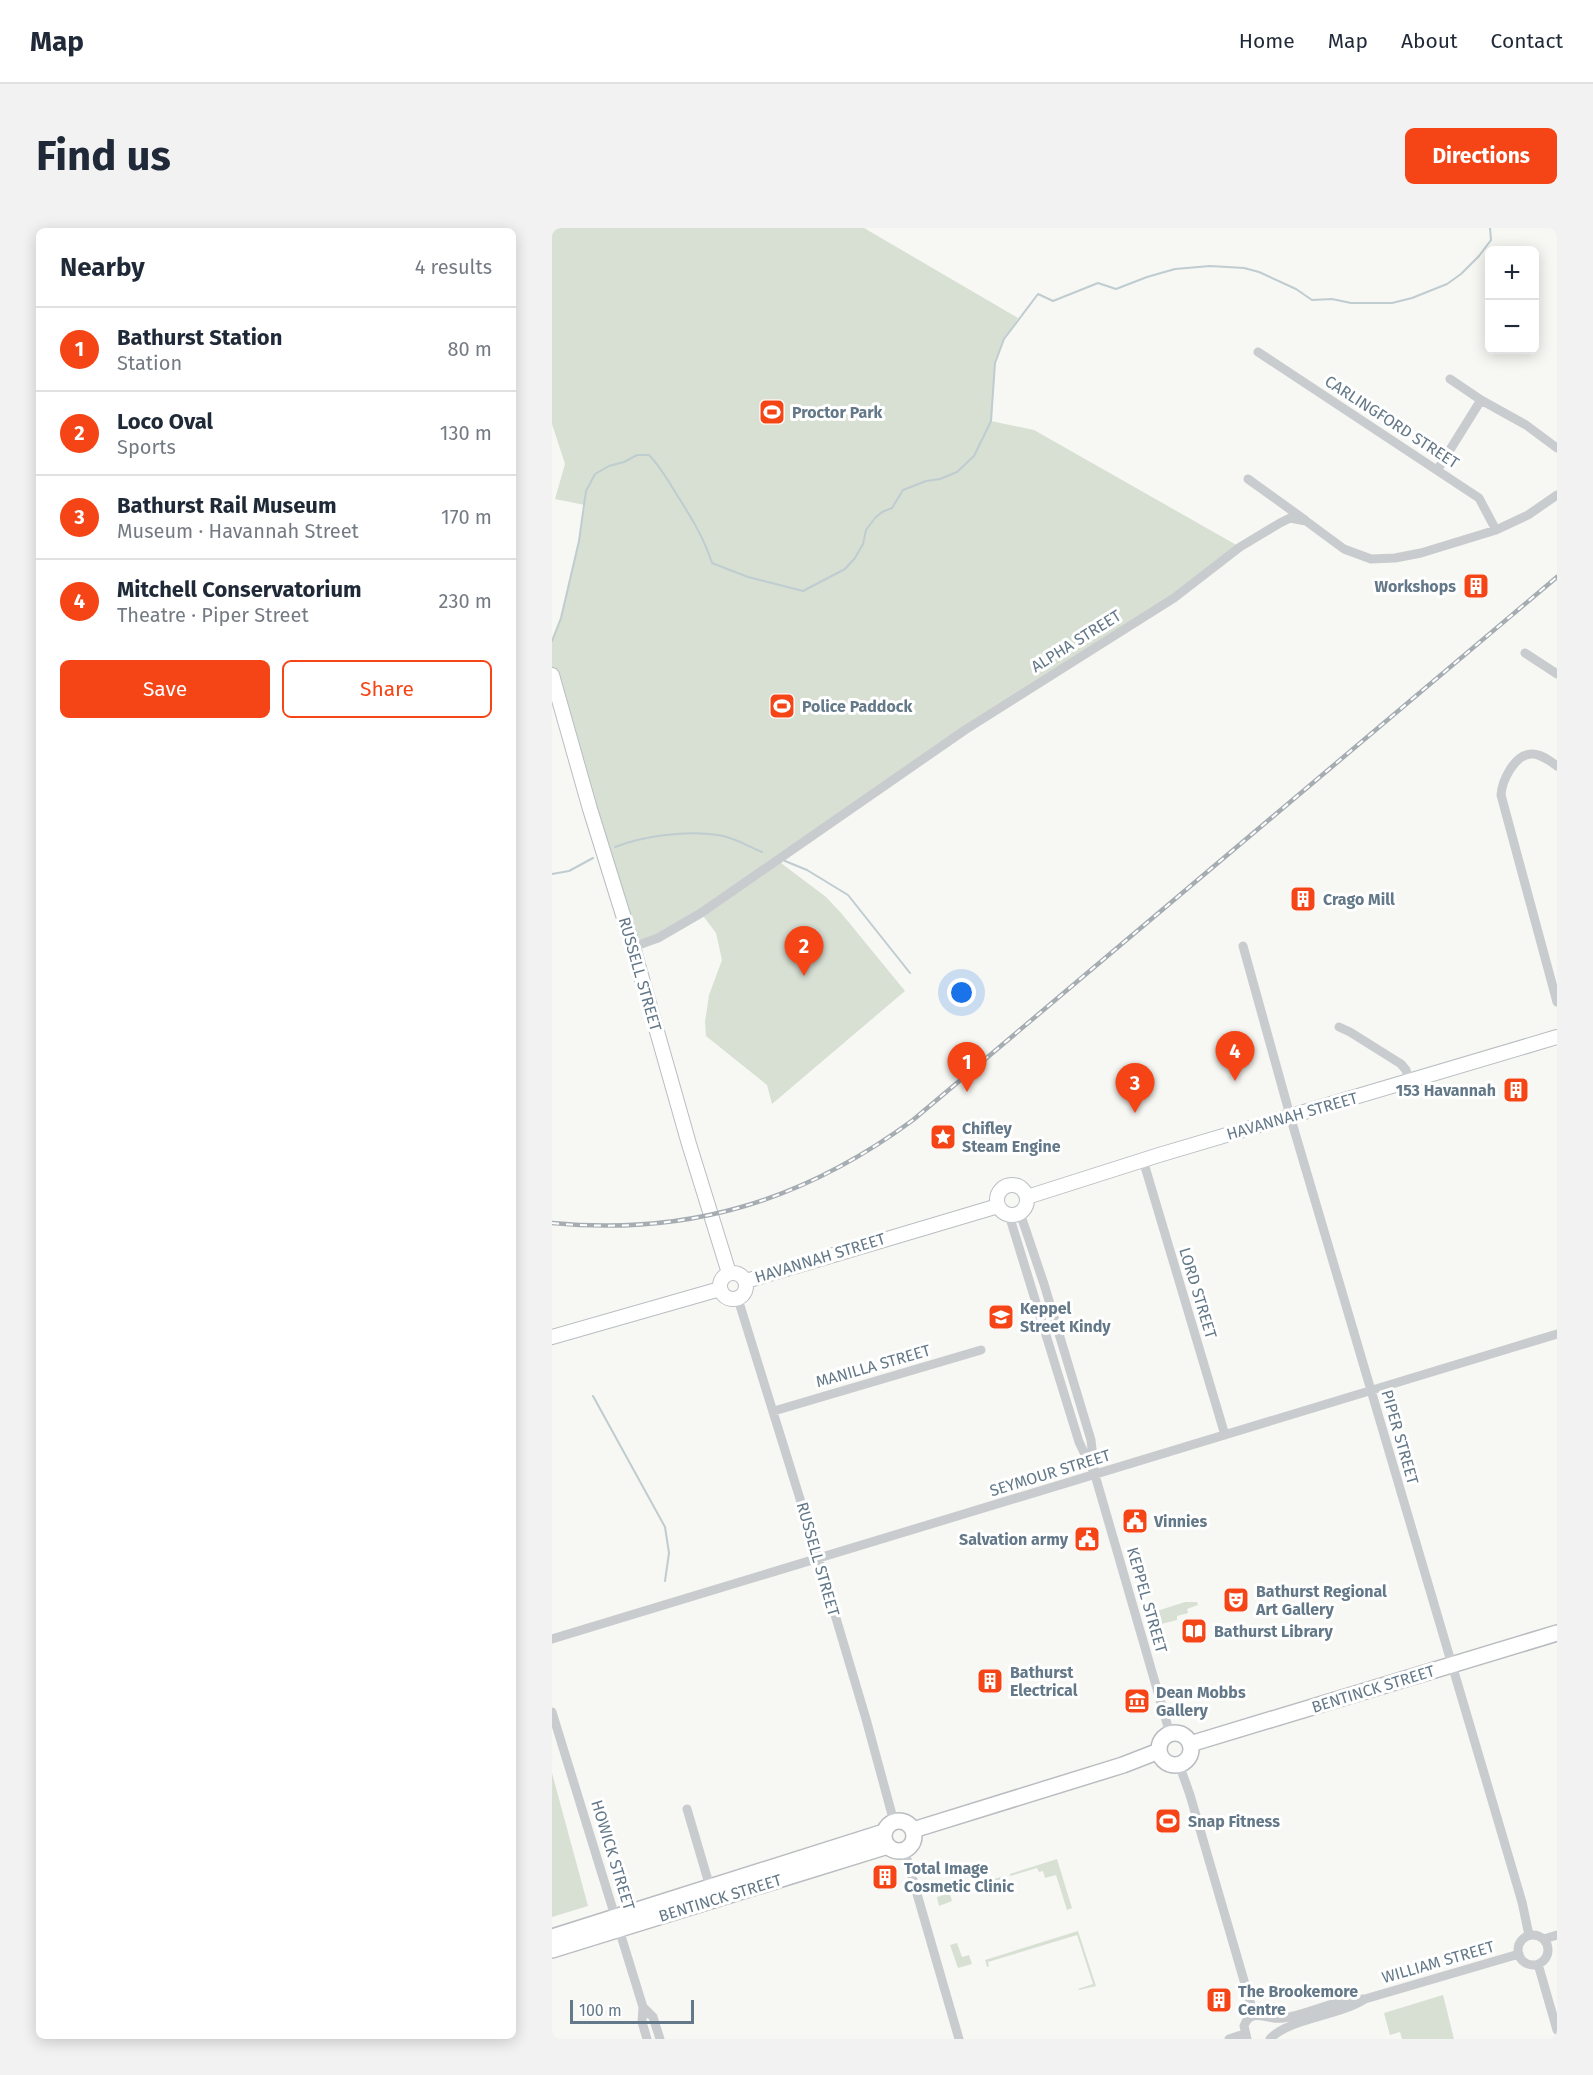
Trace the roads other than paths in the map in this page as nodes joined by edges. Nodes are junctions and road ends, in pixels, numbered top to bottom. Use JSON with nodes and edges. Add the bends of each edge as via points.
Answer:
{"nodes":[{"id":1,"x":1258,"y":351,"type":"dead end"},
{"id":2,"x":1450,"y":379,"type":"dead end"},
{"id":3,"x":1481,"y":400,"type":"junction"},
{"id":4,"x":1557,"y":448,"type":"edge"},
{"id":5,"x":1438,"y":470,"type":"junction"},
{"id":6,"x":1248,"y":479,"type":"dead end"},
{"id":7,"x":1557,"y":495,"type":"edge"},
{"id":8,"x":1306,"y":521,"type":"junction"},
{"id":9,"x":1496,"y":530,"type":"junction"},
{"id":10,"x":1525,"y":653,"type":"dead end"},
{"id":11,"x":1557,"y":674,"type":"edge"},
{"id":12,"x":552,"y":675,"type":"edge"},
{"id":13,"x":1557,"y":766,"type":"edge"},
{"id":14,"x":1243,"y":946,"type":"dead end"},
{"id":15,"x":633,"y":947,"type":"junction"},
{"id":16,"x":1557,"y":1002,"type":"edge"},
{"id":17,"x":1339,"y":1027,"type":"dead end"},
{"id":18,"x":1557,"y":1037,"type":"edge"},
{"id":19,"x":1409,"y":1081,"type":"junction"},
{"id":20,"x":1291,"y":1117,"type":"junction"},
{"id":21,"x":1143,"y":1160,"type":"junction"},
{"id":22,"x":1027,"y":1197,"type":"junction"},
{"id":23,"x":998,"y":1206,"type":"junction"},
{"id":24,"x":1015,"y":1214,"type":"junction"},
{"id":25,"x":729,"y":1273,"type":"junction"},
{"id":26,"x":746,"y":1281,"type":"junction"},
{"id":27,"x":1044,"y":1284,"type":"junction"},
{"id":28,"x":1032,"y":1287,"type":"junction"},
{"id":29,"x":720,"y":1289,"type":"junction"},
{"id":30,"x":738,"y":1299,"type":"junction"},
{"id":31,"x":1557,"y":1334,"type":"edge"},
{"id":32,"x":552,"y":1337,"type":"edge"},
{"id":33,"x":981,"y":1350,"type":"dead end"},
{"id":34,"x":1076,"y":1390,"type":"junction"},
{"id":35,"x":1371,"y":1391,"type":"junction"},
{"id":36,"x":1064,"y":1394,"type":"junction"},
{"id":37,"x":774,"y":1411,"type":"junction"},
{"id":38,"x":1225,"y":1435,"type":"junction"},
{"id":39,"x":1095,"y":1475,"type":"junction"},
{"id":40,"x":818,"y":1559,"type":"junction"},
{"id":41,"x":1557,"y":1633,"type":"edge"},
{"id":42,"x":552,"y":1639,"type":"edge"},
{"id":43,"x":1452,"y":1665,"type":"junction"},
{"id":44,"x":552,"y":1712,"type":"edge"},
{"id":45,"x":1170,"y":1734,"type":"junction"},
{"id":46,"x":1190,"y":1744,"type":"junction"},
{"id":47,"x":1159,"y":1751,"type":"junction"},
{"id":48,"x":1179,"y":1764,"type":"junction"},
{"id":49,"x":687,"y":1809,"type":"dead end"},
{"id":50,"x":913,"y":1830,"type":"junction"},
{"id":51,"x":889,"y":1833,"type":"junction"},
{"id":52,"x":904,"y":1849,"type":"junction"},
{"id":53,"x":710,"y":1887,"type":"junction"},
{"id":54,"x":618,"y":1923,"type":"junction"},
{"id":55,"x":1529,"y":1935,"type":"junction"},
{"id":56,"x":1557,"y":1935,"type":"edge"},
{"id":57,"x":552,"y":1937,"type":"edge"},
{"id":58,"x":1544,"y":1939,"type":"junction"},
{"id":59,"x":552,"y":1950,"type":"edge"},
{"id":60,"x":1552,"y":1951,"type":"edge"},
{"id":61,"x":1519,"y":1954,"type":"junction"},
{"id":62,"x":1538,"y":1964,"type":"junction"},
{"id":63,"x":1365,"y":2000,"type":"junction"},
{"id":64,"x":643,"y":2007,"type":"junction"},
{"id":65,"x":1254,"y":2015,"type":"junction"},
{"id":66,"x":1269,"y":2019,"type":"junction"},
{"id":67,"x":1557,"y":2030,"type":"edge"},
{"id":68,"x":1246,"y":2037,"type":"edge"},
{"id":69,"x":1272,"y":2037,"type":"edge"},
{"id":70,"x":647,"y":2039,"type":"edge"},
{"id":71,"x":660,"y":2039,"type":"edge"},
{"id":72,"x":959,"y":2039,"type":"edge"},
{"id":73,"x":1229,"y":2039,"type":"edge"}],
"edges":[{"from":1,"to":5,"type":"street","name":"CARLINGFORD STREET"},
{"from":2,"to":3,"type":"street"},
{"from":3,"to":4,"type":"street"},
{"from":3,"to":5,"type":"street"},
{"from":5,"to":9,"type":"street","name":"CARLINGFORD STREET","via":[[1479,498]]},
{"from":6,"to":8,"type":"street"},
{"from":7,"to":9,"type":"street"},
{"from":8,"to":9,"type":"street","via":[[1344,549],[1371,559],[1421,553]]},
{"from":8,"to":15,"type":"street","name":"ALPHA STREET","via":[[1290,518],[1240,547],[1174,598],[965,730],[701,913],[658,938]]},
{"from":10,"to":11,"type":"street"},
{"from":12,"to":15,"type":"street","name":"RUSSELL STREET"},
{"from":13,"to":16,"type":"street","via":[[1539,755],[1520,758],[1502,789],[1501,800]]},
{"from":14,"to":20,"type":"street","name":"PIPER STREET"},
{"from":15,"to":25,"type":"street","name":"RUSSELL STREET"},
{"from":17,"to":19,"type":"street","via":[[1401,1064]]},
{"from":18,"to":19,"type":"street","name":"HAVANNAH STREET"},
{"from":19,"to":20,"type":"street","name":"HAVANNAH STREET"},
{"from":20,"to":21,"type":"street","name":"HAVANNAH STREET"},
{"from":20,"to":35,"type":"street","name":"PIPER STREET"},
{"from":21,"to":22,"type":"street","name":"HAVANNAH STREET"},
{"from":21,"to":38,"type":"street","name":"LORD STREET"},
{"from":22,"to":23,"type":"street","via":[[1020,1187],[1011,1184],[998,1192]]},
{"from":22,"to":24,"type":"street","via":[[1026,1207]]},
{"from":23,"to":24,"type":"street","via":[[1001,1211]]},
{"from":23,"to":26,"type":"street","name":"HAVANNAH STREET"},
{"from":24,"to":27,"type":"street","name":"KEPPEL STREET"},
{"from":24,"to":28,"type":"street","name":"KEPPEL STREET"},
{"from":25,"to":26,"type":"street","via":[[737,1273]]},
{"from":25,"to":29,"type":"street","via":[[720,1281]]},
{"from":26,"to":30,"type":"street","via":[[745,1292]]},
{"from":27,"to":28,"type":"street"},
{"from":27,"to":34,"type":"street","name":"KEPPEL STREET"},
{"from":28,"to":36,"type":"street","name":"KEPPEL STREET"},
{"from":29,"to":30,"type":"street","via":[[726,1297]]},
{"from":29,"to":32,"type":"street"},
{"from":30,"to":37,"type":"street","name":"RUSSELL STREET"},
{"from":31,"to":35,"type":"street","name":"SEYMOUR STREET"},
{"from":33,"to":37,"type":"street","name":"MANILLA STREET"},
{"from":34,"to":36,"type":"street"},
{"from":34,"to":39,"type":"street","name":"KEPPEL STREET","via":[[1091,1440]]},
{"from":35,"to":38,"type":"street","name":"SEYMOUR STREET"},
{"from":35,"to":43,"type":"street","name":"PIPER STREET"},
{"from":36,"to":39,"type":"street","name":"KEPPEL STREET","via":[[1079,1442]]},
{"from":37,"to":40,"type":"street","name":"RUSSELL STREET"},
{"from":38,"to":39,"type":"street","name":"SEYMOUR STREET"},
{"from":39,"to":40,"type":"street","name":"SEYMOUR STREET"},
{"from":39,"to":45,"type":"street","name":"KEPPEL STREET"},
{"from":40,"to":42,"type":"street","name":"SEYMOUR STREET"},
{"from":40,"to":51,"type":"street","name":"RUSSELL STREET"},
{"from":41,"to":43,"type":"main road","name":"BENTINCK STREET"},
{"from":43,"to":46,"type":"main road","name":"BENTINCK STREET"},
{"from":43,"to":55,"type":"street","name":"PIPER STREET"},
{"from":44,"to":54,"type":"street","name":"HOWICK STREET"},
{"from":45,"to":46,"type":"main road","via":[[1180,1734]]},
{"from":45,"to":47,"type":"main road","via":[[1163,1738]]},
{"from":46,"to":48,"type":"main road","via":[[1190,1754]]},
{"from":47,"to":48,"type":"main road","via":[[1168,1763]]},
{"from":47,"to":50,"type":"main road"},
{"from":48,"to":65,"type":"street"},
{"from":49,"to":53,"type":"street"},
{"from":50,"to":51,"type":"main road","via":[[907,1823]]},
{"from":50,"to":52,"type":"main road","via":[[911,1844]]},
{"from":51,"to":52,"type":"main road","via":[[896,1850]]},
{"from":51,"to":53,"type":"main road","name":"BENTINCK STREET"},
{"from":51,"to":54,"type":"main road","name":"BENTINCK STREET"},
{"from":52,"to":72,"type":"street"},
{"from":53,"to":54,"type":"main road","name":"BENTINCK STREET"},
{"from":54,"to":57,"type":"main road","name":"BENTINCK STREET"},
{"from":54,"to":59,"type":"main road","name":"BENTINCK STREET"},
{"from":54,"to":64,"type":"street","name":"HOWICK STREET"},
{"from":55,"to":58,"type":"street"},
{"from":55,"to":61,"type":"street","via":[[1522,1940]]},
{"from":56,"to":58,"type":"street"},
{"from":58,"to":60,"type":"street"},
{"from":60,"to":62,"type":"street"},
{"from":61,"to":62,"type":"street","via":[[1526,1963]]},
{"from":61,"to":63,"type":"street","name":"WILLIAM STREET"},
{"from":62,"to":67,"type":"street"},
{"from":63,"to":66,"type":"street","name":"WILLIAM STREET","via":[[1349,1999]]},
{"from":63,"to":69,"type":"street","name":"WILLIAM STREET","via":[[1352,2008],[1288,2026]]},
{"from":64,"to":70,"type":"street","name":"HOWICK STREET"},
{"from":64,"to":71,"type":"street","name":"HOWICK STREET","via":[[653,2017]]},
{"from":65,"to":66,"type":"street","name":"WILLIAM STREET","via":[[1262,2014]]},
{"from":65,"to":68,"type":"street","via":[[1245,2023]]},
{"from":66,"to":69,"type":"street","name":"WILLIAM STREET","via":[[1274,2026]]},
{"from":68,"to":73,"type":"street"}]}
